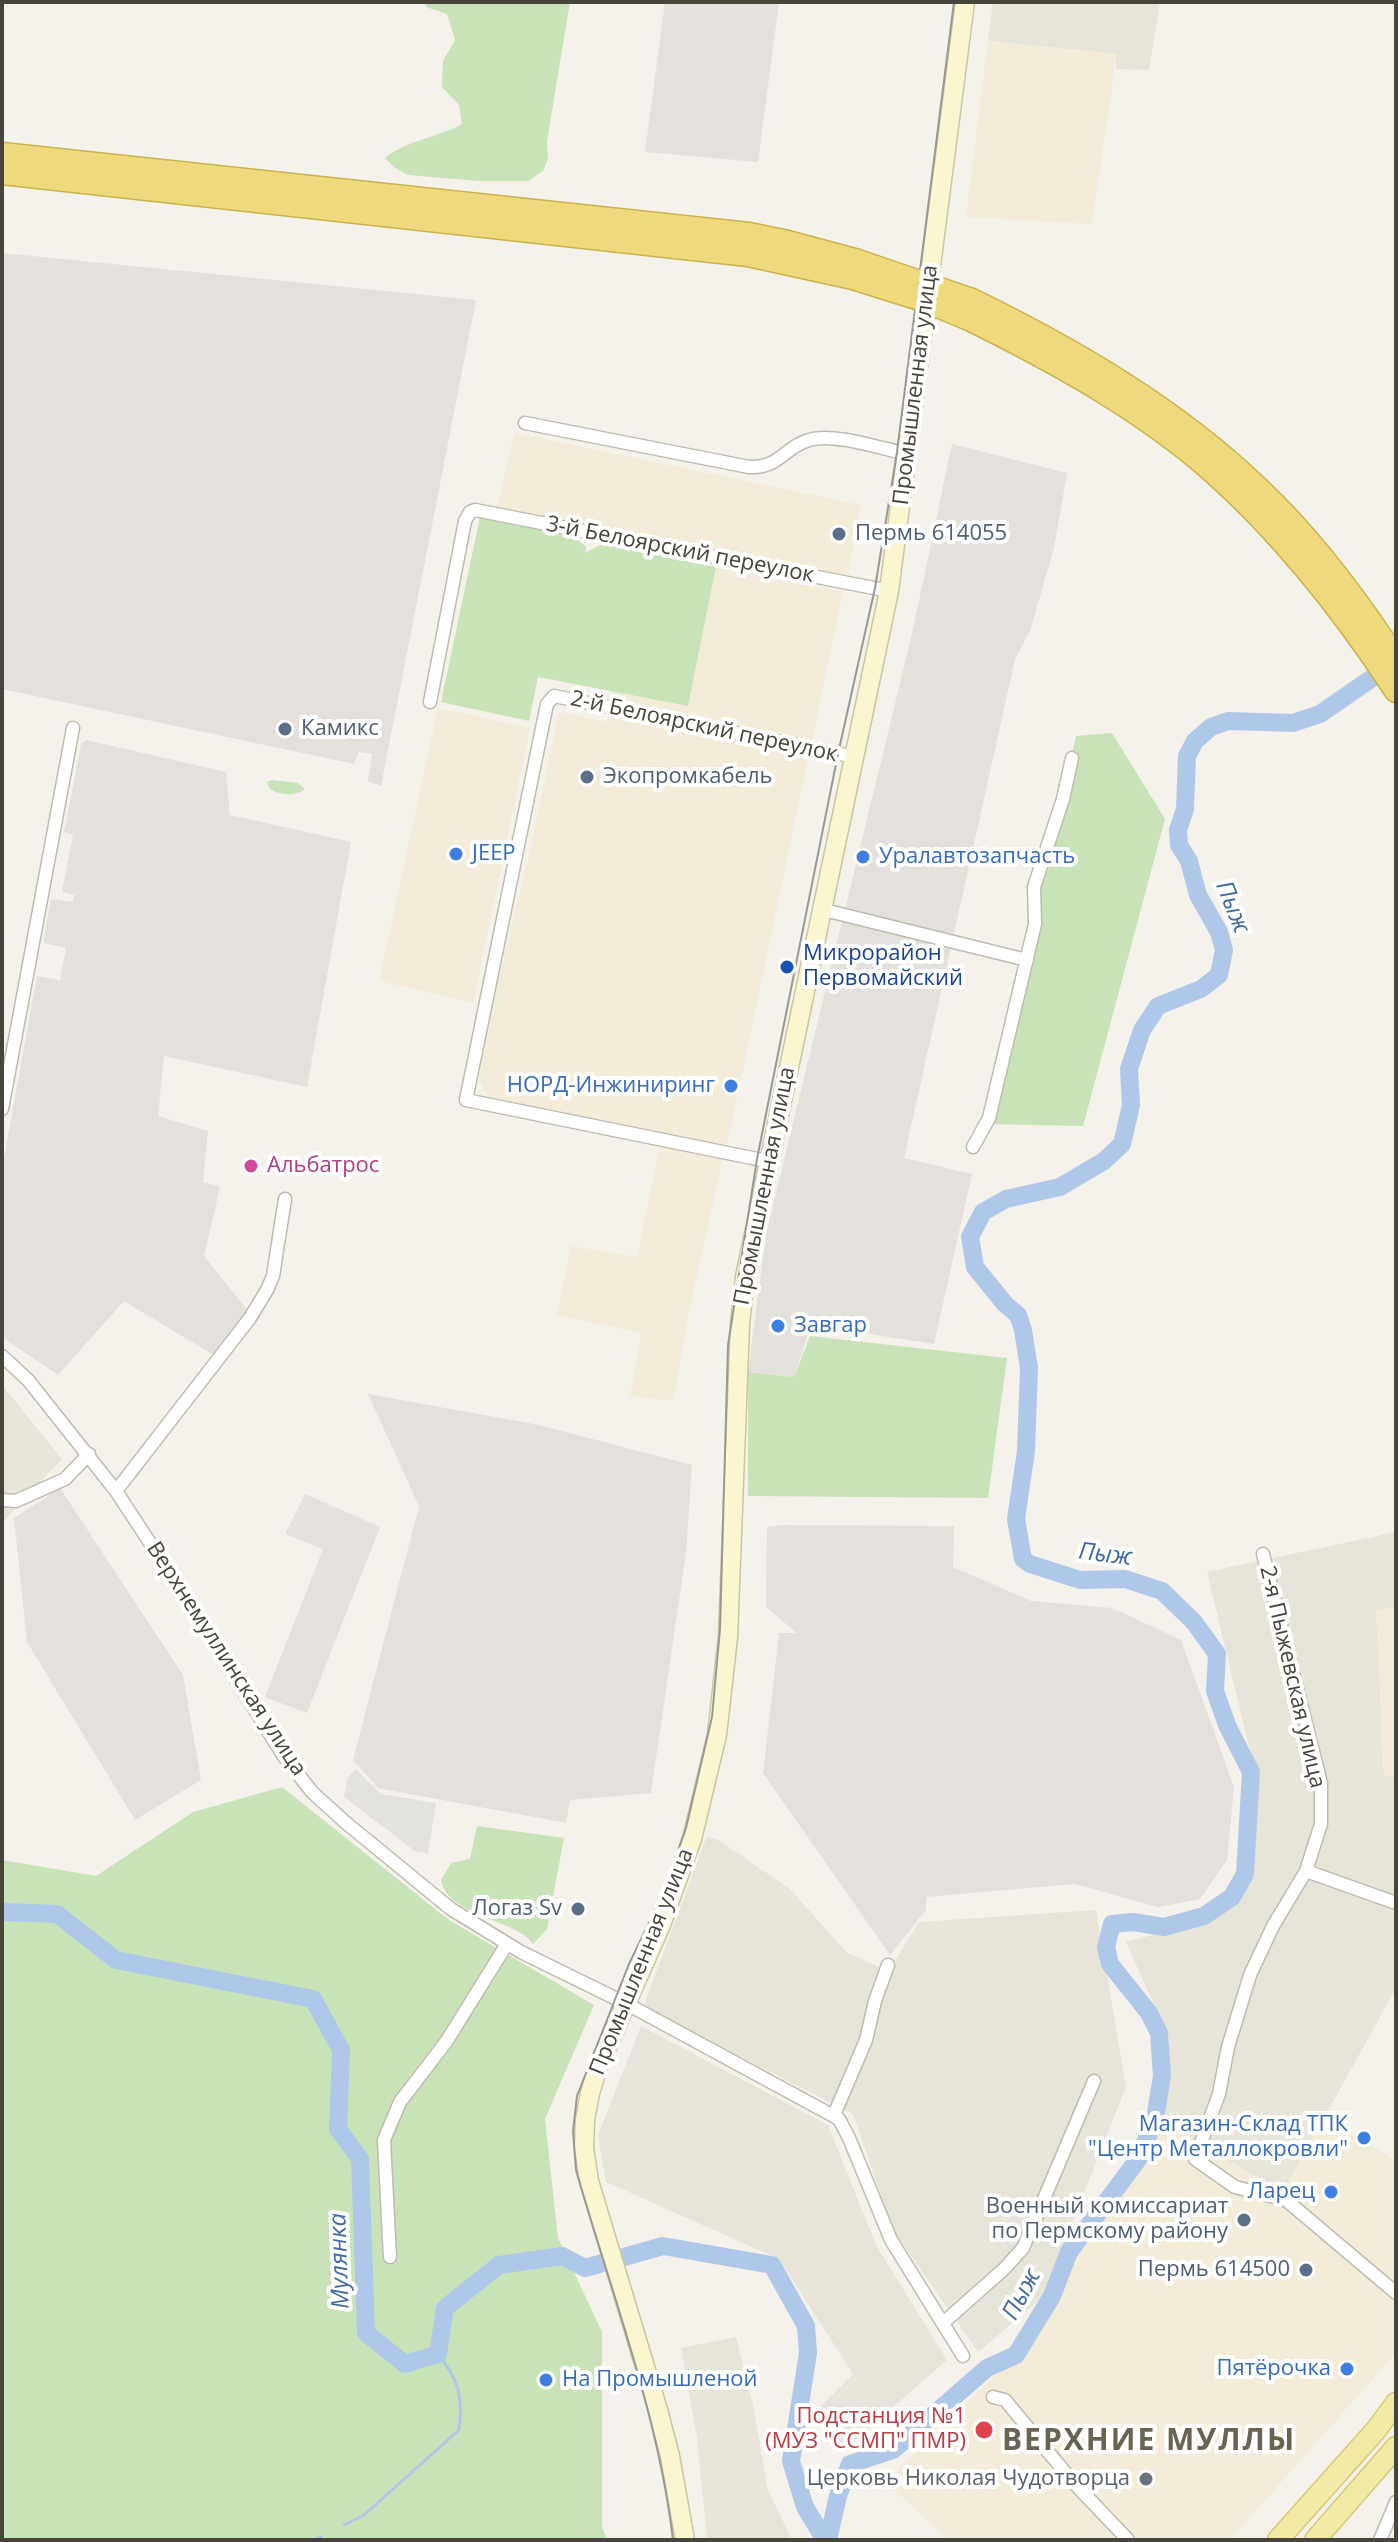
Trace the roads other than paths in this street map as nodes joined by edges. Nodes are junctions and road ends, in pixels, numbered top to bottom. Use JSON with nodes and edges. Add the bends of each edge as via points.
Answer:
{"nodes":[{"id":1,"x":965,"y":2,"type":"edge"},
{"id":2,"x":2,"y":154,"type":"edge"},
{"id":3,"x":2,"y":173,"type":"edge"},
{"id":4,"x":854,"y":269,"type":"junction"},
{"id":5,"x":525,"y":423,"type":"dead end"},
{"id":6,"x":908,"y":454,"type":"junction"},
{"id":7,"x":889,"y":591,"type":"junction"},
{"id":8,"x":1374,"y":641,"type":"junction"},
{"id":9,"x":1396,"y":659,"type":"edge"},
{"id":10,"x":1396,"y":691,"type":"edge"},
{"id":11,"x":430,"y":702,"type":"dead end"},
{"id":12,"x":73,"y":728,"type":"dead end"},
{"id":13,"x":855,"y":757,"type":"junction"},
{"id":14,"x":1072,"y":758,"type":"dead end"},
{"id":15,"x":820,"y":909,"type":"junction"},
{"id":16,"x":1027,"y":960,"type":"junction"},
{"id":17,"x":2,"y":1109,"type":"edge"},
{"id":18,"x":973,"y":1147,"type":"dead end"},
{"id":19,"x":767,"y":1161,"type":"junction"},
{"id":20,"x":285,"y":1199,"type":"dead end"},
{"id":21,"x":2,"y":1356,"type":"edge"},
{"id":22,"x":89,"y":1454,"type":"junction"},
{"id":23,"x":116,"y":1491,"type":"junction"},
{"id":24,"x":2,"y":1500,"type":"edge"},
{"id":25,"x":1263,"y":1554,"type":"dead end"},
{"id":26,"x":1306,"y":1871,"type":"junction"},
{"id":27,"x":1396,"y":1903,"type":"edge"},
{"id":28,"x":507,"y":1944,"type":"junction"},
{"id":29,"x":888,"y":1965,"type":"dead end"},
{"id":30,"x":627,"y":2004,"type":"junction"},
{"id":31,"x":1094,"y":2081,"type":"dead end"},
{"id":32,"x":834,"y":2115,"type":"junction"},
{"id":33,"x":390,"y":2257,"type":"dead end"},
{"id":34,"x":1396,"y":2293,"type":"edge"},
{"id":35,"x":943,"y":2323,"type":"junction"},
{"id":36,"x":963,"y":2356,"type":"dead end"},
{"id":37,"x":993,"y":2397,"type":"dead end"},
{"id":38,"x":1396,"y":2403,"type":"edge"},
{"id":39,"x":1396,"y":2447,"type":"edge"},
{"id":40,"x":1396,"y":2502,"type":"edge"},
{"id":41,"x":685,"y":2540,"type":"edge"},
{"id":42,"x":1128,"y":2540,"type":"edge"},
{"id":43,"x":1278,"y":2540,"type":"edge"},
{"id":44,"x":1315,"y":2540,"type":"edge"},
{"id":45,"x":1380,"y":2540,"type":"edge"}],
"edges":[{"from":1,"to":6,"type":"street","name":"Промышленная улица"},
{"from":2,"to":4,"type":"highway","via":[[749,234],[788,242]]},
{"from":3,"to":4,"type":"highway"},
{"from":4,"to":8,"type":"highway","bridge":true,"via":[[923,300],[970,309],[1163,433],[1284,541]]},
{"from":5,"to":6,"type":"street","via":[[749,467],[769,466],[801,443],[821,438]]},
{"from":6,"to":7,"type":"street","name":"Промышленная улица"},
{"from":7,"to":11,"type":"street","name":"3-й Белоярский переулок","via":[[470,512]]},
{"from":7,"to":13,"type":"street","name":"Промышленная улица"},
{"from":8,"to":9,"type":"highway"},
{"from":8,"to":10,"type":"highway"},
{"from":12,"to":17,"type":"street"},
{"from":13,"to":15,"type":"street","name":"Промышленная улица"},
{"from":13,"to":19,"type":"street","name":"2-й Белоярский переулок","via":[[554,696],[547,704],[466,1100]]},
{"from":14,"to":16,"type":"street","via":[[1034,887],[1035,924]]},
{"from":15,"to":16,"type":"street"},
{"from":15,"to":19,"type":"street","name":"Промышленная улица"},
{"from":16,"to":18,"type":"street","via":[[989,1118]]},
{"from":19,"to":30,"type":"street","name":"Промышленная улица","via":[[740,1324],[728,1637],[717,1735],[692,1839]]},
{"from":20,"to":23,"type":"street","via":[[267,1290]]},
{"from":21,"to":22,"type":"street","name":"Верхнемуллинская улица"},
{"from":22,"to":23,"type":"street","name":"Верхнемуллинская улица"},
{"from":22,"to":24,"type":"street","via":[[65,1479],[16,1501]]},
{"from":23,"to":28,"type":"street","name":"Верхнемуллинская улица","via":[[283,1755],[312,1792],[451,1909]]},
{"from":25,"to":26,"type":"street","name":"2-я Пыжевская улица","via":[[1321,1783],[1321,1824]]},
{"from":26,"to":27,"type":"street"},
{"from":26,"to":34,"type":"street","name":"2-я Пыжевская улица","via":[[1250,1975],[1219,2094],[1195,2159],[1235,2187],[1286,2200]]},
{"from":28,"to":30,"type":"street","name":"Верхнемуллинская улица"},
{"from":28,"to":33,"type":"street","via":[[446,2042],[400,2102],[384,2140]]},
{"from":29,"to":32,"type":"street","via":[[866,2040]]},
{"from":30,"to":32,"type":"street","name":"Верхнемуллинская улица"},
{"from":30,"to":41,"type":"street","name":"Промышленная улица","via":[[598,2067],[584,2148],[597,2213],[670,2456]]},
{"from":31,"to":35,"type":"street","via":[[1023,2248]]},
{"from":32,"to":35,"type":"street","via":[[849,2138],[891,2240]]},
{"from":35,"to":36,"type":"street"},
{"from":37,"to":42,"type":"street","via":[[1005,2400]]},
{"from":38,"to":43,"type":"main road"},
{"from":39,"to":44,"type":"main road"},
{"from":40,"to":45,"type":"street"}]}
